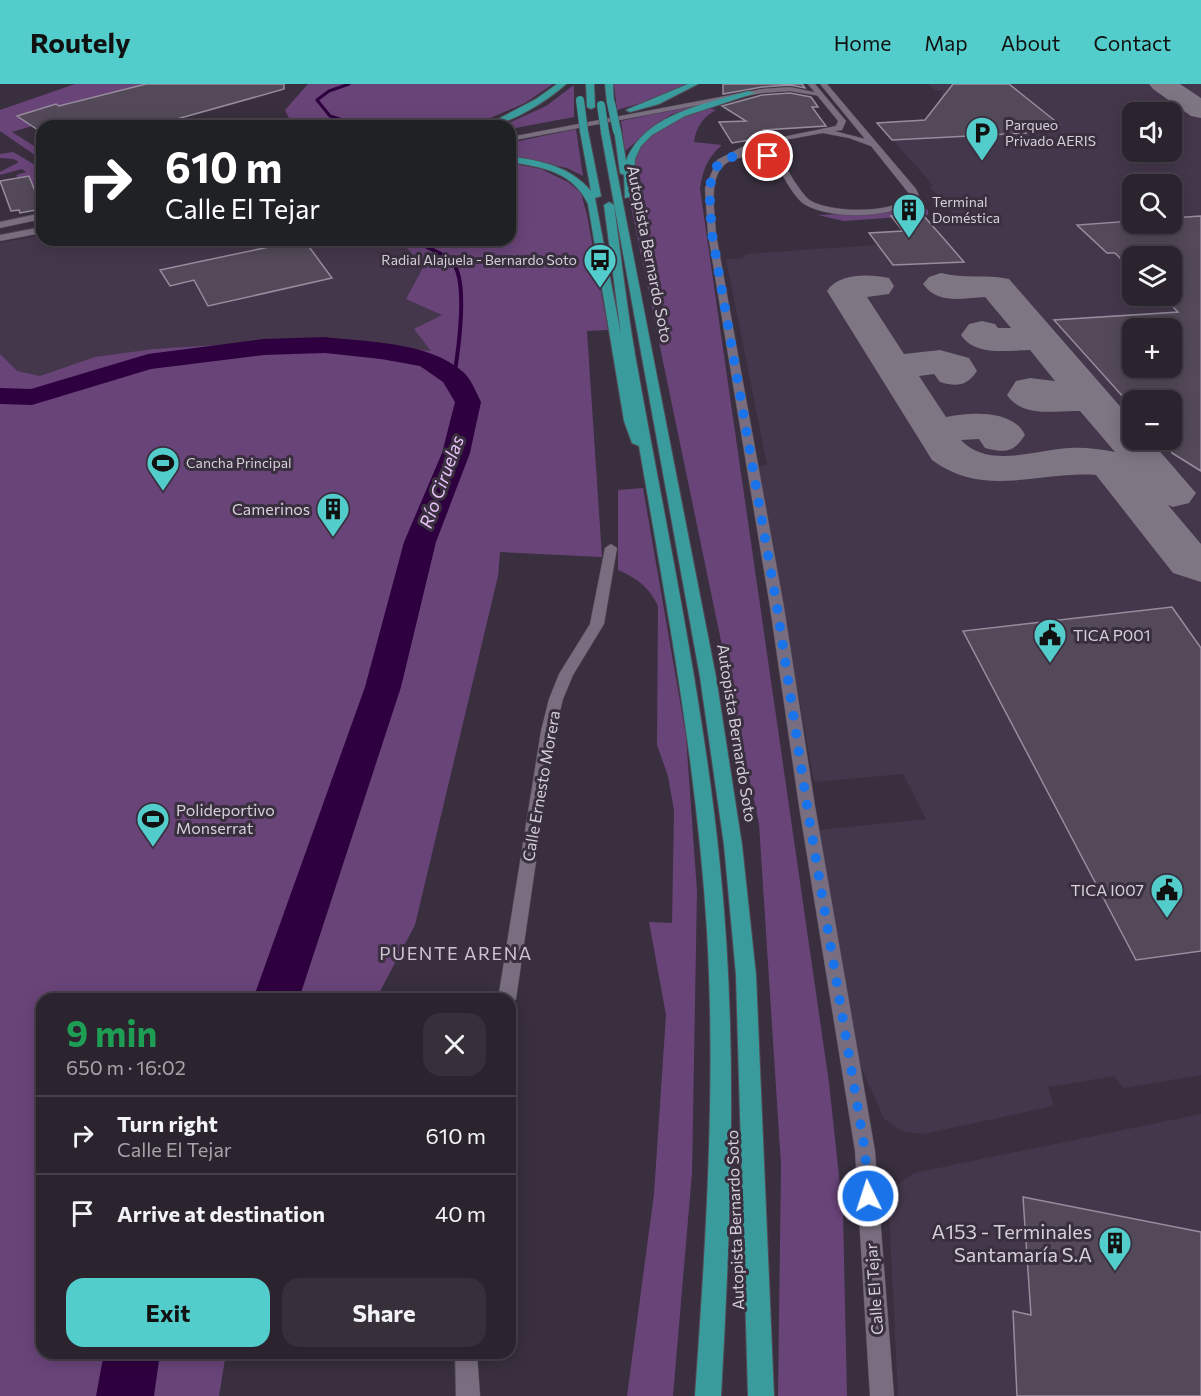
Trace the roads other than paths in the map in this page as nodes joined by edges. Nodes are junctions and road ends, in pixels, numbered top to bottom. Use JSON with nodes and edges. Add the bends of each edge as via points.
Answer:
{"nodes":[{"id":1,"x":562,"y":84,"type":"edge"},
{"id":2,"x":590,"y":84,"type":"edge"},
{"id":3,"x":598,"y":84,"type":"edge"},
{"id":4,"x":609,"y":84,"type":"edge"},
{"id":5,"x":790,"y":84,"type":"edge"},
{"id":6,"x":811,"y":84,"type":"edge"},
{"id":7,"x":823,"y":84,"type":"edge"},
{"id":8,"x":698,"y":85,"type":"edge"},
{"id":9,"x":751,"y":93,"type":"junction"},
{"id":10,"x":820,"y":94,"type":"junction"},
{"id":11,"x":580,"y":96,"type":"dead end"},
{"id":12,"x":630,"y":110,"type":"joint"},
{"id":13,"x":644,"y":114,"type":"junction"},
{"id":14,"x":501,"y":120,"type":"edge"},
{"id":15,"x":820,"y":131,"type":"junction"},
{"id":16,"x":516,"y":132,"type":"edge"},
{"id":17,"x":601,"y":132,"type":"junction"},
{"id":18,"x":516,"y":138,"type":"edge"},
{"id":19,"x":777,"y":139,"type":"junction"},
{"id":20,"x":875,"y":146,"type":"junction"},
{"id":21,"x":726,"y":157,"type":"junction"},
{"id":22,"x":516,"y":160,"type":"edge"},
{"id":23,"x":780,"y":160,"type":"junction"},
{"id":24,"x":628,"y":196,"type":"junction"},
{"id":25,"x":36,"y":217,"type":"edge"},
{"id":26,"x":36,"y":223,"type":"edge"},
{"id":27,"x":0,"y":225,"type":"edge"},
{"id":28,"x":0,"y":230,"type":"edge"},
{"id":29,"x":36,"y":231,"type":"edge"},
{"id":30,"x":0,"y":238,"type":"edge"},
{"id":31,"x":618,"y":281,"type":"junction"},
{"id":32,"x":634,"y":281,"type":"junction"},
{"id":33,"x":656,"y":495,"type":"junction"},
{"id":34,"x":611,"y":548,"type":"dead end"},
{"id":35,"x":508,"y":993,"type":"edge"},
{"id":36,"x":466,"y":1359,"type":"edge"},
{"id":37,"x":468,"y":1396,"type":"edge"},
{"id":38,"x":708,"y":1396,"type":"edge"},
{"id":39,"x":761,"y":1396,"type":"edge"},
{"id":40,"x":882,"y":1396,"type":"edge"}],
"edges":[{"from":1,"to":14,"type":"highway"},
{"from":2,"to":17,"type":"highway","name":"Autopista Bernardo Soto","via":[[591,107]]},
{"from":3,"to":17,"type":"highway","name":"Autopista Bernardo Soto","bridge":true},
{"from":4,"to":24,"type":"highway","name":"Autopista Bernardo Soto","bridge":true},
{"from":5,"to":9,"type":"street"},
{"from":6,"to":10,"type":"street"},
{"from":7,"to":20,"type":"street"},
{"from":8,"to":12,"type":"highway"},
{"from":8,"to":13,"type":"highway","via":[[685,96]]},
{"from":9,"to":10,"type":"street","via":[[790,89]]},
{"from":9,"to":13,"type":"street"},
{"from":9,"to":24,"type":"highway","via":[[686,113],[649,134],[631,158]]},
{"from":10,"to":15,"type":"street","via":[[843,121],[839,128]]},
{"from":11,"to":31,"type":"highway","name":"Autopista Bernardo Soto","bridge":true,"via":[[594,190]]},
{"from":12,"to":16,"type":"street"},
{"from":13,"to":18,"type":"street"},
{"from":15,"to":19,"type":"street"},
{"from":15,"to":20,"type":"street","via":[[851,136]]},
{"from":17,"to":31,"type":"highway","name":"Autopista Bernardo Soto"},
{"from":17,"to":32,"type":"highway","name":"Autopista Bernardo Soto"},
{"from":19,"to":21,"type":"street"},
{"from":19,"to":23,"type":"street","via":[[774,147]]},
{"from":20,"to":23,"type":"street","via":[[913,191],[913,199],[904,206],[860,211],[817,207],[803,200]]},
{"from":21,"to":23,"type":"street","via":[[753,154]]},
{"from":21,"to":40,"type":"street","name":"Calle El Tejar","via":[[714,171],[709,188],[712,234],[865,1151]]},
{"from":22,"to":33,"type":"highway","via":[[569,174],[588,191],[630,421]]},
{"from":24,"to":32,"type":"highway"},
{"from":25,"to":27,"type":"street"},
{"from":26,"to":28,"type":"street"},
{"from":29,"to":30,"type":"street"},
{"from":31,"to":33,"type":"highway","name":"Autopista Bernardo Soto"},
{"from":32,"to":39,"type":"highway","name":"Autopista Bernardo Soto","via":[[708,677],[735,856],[746,975]]},
{"from":33,"to":38,"type":"highway","name":"Autopista Bernardo Soto","via":[[699,762],[721,1010],[716,1250]]},
{"from":34,"to":35,"type":"street","name":"Calle Ernesto Morera","via":[[597,624],[566,674],[548,730]]},
{"from":36,"to":37,"type":"street"}]}
